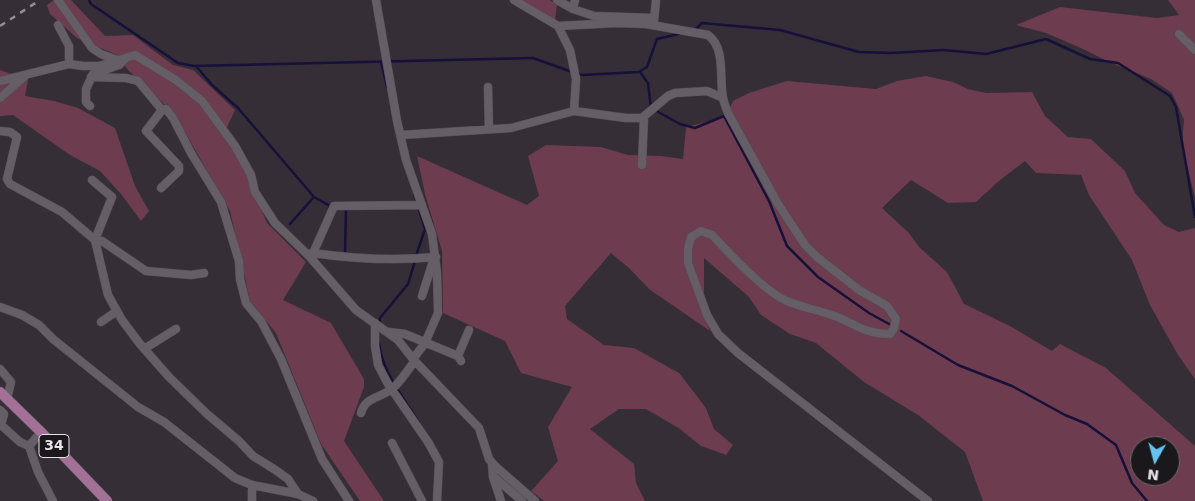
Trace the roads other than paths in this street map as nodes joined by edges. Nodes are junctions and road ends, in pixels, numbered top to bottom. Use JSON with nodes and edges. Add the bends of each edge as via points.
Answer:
{"nodes":[{"id":1,"x":58,"y":0,"type":"edge"},
{"id":2,"x":376,"y":0,"type":"edge"},
{"id":3,"x":514,"y":0,"type":"edge"},
{"id":4,"x":557,"y":0,"type":"edge"},
{"id":5,"x":575,"y":0,"type":"edge"},
{"id":6,"x":656,"y":0,"type":"edge"},
{"id":7,"x":573,"y":9,"type":"junction"},
{"id":8,"x":654,"y":22,"type":"junction"},
{"id":9,"x":58,"y":25,"type":"dead end"},
{"id":10,"x":558,"y":26,"type":"junction"},
{"id":11,"x":1179,"y":34,"type":"dead end"},
{"id":12,"x":1195,"y":50,"type":"edge"},
{"id":13,"x":128,"y":57,"type":"junction"},
{"id":14,"x":117,"y":60,"type":"junction"},
{"id":15,"x":70,"y":64,"type":"junction"},
{"id":16,"x":26,"y":75,"type":"junction"},
{"id":17,"x":91,"y":78,"type":"junction"},
{"id":18,"x":0,"y":81,"type":"edge"},
{"id":19,"x":488,"y":87,"type":"dead end"},
{"id":20,"x":0,"y":98,"type":"edge"},
{"id":21,"x":723,"y":98,"type":"junction"},
{"id":22,"x":90,"y":106,"type":"dead end"},
{"id":23,"x":162,"y":110,"type":"junction"},
{"id":24,"x":574,"y":111,"type":"junction"},
{"id":25,"x":647,"y":115,"type":"junction"},
{"id":26,"x":489,"y":129,"type":"junction"},
{"id":27,"x":0,"y":130,"type":"edge"},
{"id":28,"x":401,"y":135,"type":"junction"},
{"id":29,"x":642,"y":165,"type":"dead end"},
{"id":30,"x":92,"y":180,"type":"dead end"},
{"id":31,"x":161,"y":188,"type":"dead end"},
{"id":32,"x":422,"y":205,"type":"junction"},
{"id":33,"x":95,"y":240,"type":"junction"},
{"id":34,"x":311,"y":255,"type":"junction"},
{"id":35,"x":435,"y":257,"type":"junction"},
{"id":36,"x":204,"y":273,"type":"dead end"},
{"id":37,"x":422,"y":296,"type":"dead end"},
{"id":38,"x":0,"y":306,"type":"edge"},
{"id":39,"x":118,"y":312,"type":"junction"},
{"id":40,"x":101,"y":322,"type":"dead end"},
{"id":41,"x":380,"y":327,"type":"junction"},
{"id":42,"x":176,"y":329,"type":"dead end"},
{"id":43,"x":469,"y":330,"type":"dead end"},
{"id":44,"x":425,"y":343,"type":"junction"},
{"id":45,"x":144,"y":349,"type":"junction"},
{"id":46,"x":414,"y":360,"type":"junction"},
{"id":47,"x":0,"y":369,"type":"edge"},
{"id":48,"x":392,"y":389,"type":"junction"},
{"id":49,"x":4,"y":396,"type":"edge"},
{"id":50,"x":0,"y":410,"type":"edge"},
{"id":51,"x":361,"y":413,"type":"dead end"},
{"id":52,"x":0,"y":425,"type":"edge"},
{"id":53,"x":41,"y":432,"type":"junction"},
{"id":54,"x":392,"y":443,"type":"dead end"},
{"id":55,"x":29,"y":446,"type":"junction"},
{"id":56,"x":492,"y":463,"type":"junction"},
{"id":57,"x":493,"y":476,"type":"junction"},
{"id":58,"x":252,"y":485,"type":"junction"},
{"id":59,"x":298,"y":494,"type":"junction"},
{"id":60,"x":53,"y":501,"type":"edge"},
{"id":61,"x":107,"y":501,"type":"edge"},
{"id":62,"x":252,"y":501,"type":"edge"},
{"id":63,"x":313,"y":501,"type":"edge"},
{"id":64,"x":349,"y":501,"type":"edge"},
{"id":65,"x":422,"y":501,"type":"edge"},
{"id":66,"x":437,"y":501,"type":"edge"},
{"id":67,"x":501,"y":501,"type":"edge"},
{"id":68,"x":522,"y":501,"type":"edge"},
{"id":69,"x":535,"y":501,"type":"edge"},
{"id":70,"x":928,"y":501,"type":"edge"}],
"edges":[{"from":1,"to":14,"type":"street","via":[[92,48]]},
{"from":2,"to":28,"type":"street"},
{"from":3,"to":10,"type":"street"},
{"from":4,"to":7,"type":"street"},
{"from":5,"to":7,"type":"street"},
{"from":6,"to":8,"type":"street"},
{"from":7,"to":8,"type":"street","via":[[594,16]]},
{"from":8,"to":10,"type":"street"},
{"from":8,"to":21,"type":"street","via":[[708,35],[714,40],[719,52]]},
{"from":9,"to":15,"type":"street","via":[[69,46]]},
{"from":10,"to":24,"type":"street","via":[[570,50],[576,78]]},
{"from":11,"to":12,"type":"street"},
{"from":13,"to":14,"type":"street"},
{"from":13,"to":17,"type":"street","via":[[119,65],[93,74]]},
{"from":13,"to":34,"type":"street","via":[[135,55],[176,80],[202,101],[235,146],[252,175],[255,192],[275,223]]},
{"from":14,"to":15,"type":"street","via":[[99,66]]},
{"from":15,"to":16,"type":"street"},
{"from":16,"to":18,"type":"street"},
{"from":16,"to":20,"type":"street"},
{"from":17,"to":22,"type":"street","via":[[86,89],[86,102]]},
{"from":17,"to":23,"type":"street","via":[[138,81]]},
{"from":19,"to":26,"type":"street"},
{"from":21,"to":25,"type":"street","via":[[707,91],[675,93]]},
{"from":21,"to":70,"type":"street","via":[[778,204],[806,245],[817,258],[859,290],[887,306],[896,319],[890,334],[875,334],[833,315],[785,301],[712,235],[701,230],[691,237],[688,263],[707,315],[718,334],[738,353]]},
{"from":23,"to":31,"type":"street","via":[[146,130],[179,171]]},
{"from":23,"to":64,"type":"street","via":[[166,109],[173,118],[221,202],[239,261],[246,304],[261,321],[281,358],[322,459]]},
{"from":24,"to":25,"type":"street","via":[[626,118]]},
{"from":24,"to":26,"type":"street","via":[[510,128]]},
{"from":25,"to":29,"type":"street"},
{"from":26,"to":28,"type":"street"},
{"from":27,"to":33,"type":"street","via":[[17,137],[7,179],[10,184],[62,212]]},
{"from":28,"to":32,"type":"street"},
{"from":30,"to":33,"type":"street","via":[[112,197]]},
{"from":32,"to":34,"type":"street","via":[[332,209]]},
{"from":32,"to":35,"type":"street","via":[[432,234]]},
{"from":33,"to":36,"type":"street","via":[[102,241],[146,271]]},
{"from":33,"to":39,"type":"street","via":[[108,295]]},
{"from":34,"to":35,"type":"street"},
{"from":34,"to":41,"type":"street","via":[[356,310]]},
{"from":35,"to":37,"type":"street"},
{"from":35,"to":44,"type":"street","via":[[438,313]]},
{"from":38,"to":58,"type":"street","via":[[39,325],[138,407],[164,422],[235,478]]},
{"from":39,"to":40,"type":"street"},
{"from":39,"to":45,"type":"street"},
{"from":41,"to":44,"type":"street"},
{"from":41,"to":46,"type":"street","via":[[398,340]]},
{"from":41,"to":48,"type":"street","via":[[375,346],[378,365]]},
{"from":42,"to":45,"type":"street"},
{"from":43,"to":44,"type":"street","via":[[459,358]]},
{"from":44,"to":46,"type":"street"},
{"from":45,"to":59,"type":"street","via":[[206,413],[254,456],[288,479]]},
{"from":46,"to":48,"type":"street"},
{"from":46,"to":56,"type":"street","via":[[479,428]]},
{"from":47,"to":49,"type":"street","via":[[11,382]]},
{"from":48,"to":51,"type":"street","via":[[372,398],[363,406]]},
{"from":48,"to":66,"type":"street","via":[[439,462]]},
{"from":49,"to":53,"type":"main road","number":"34"},
{"from":50,"to":52,"type":"street","via":[[4,414]]},
{"from":52,"to":55,"type":"street"},
{"from":53,"to":55,"type":"street"},
{"from":53,"to":61,"type":"main road","number":"34"},
{"from":54,"to":65,"type":"street"},
{"from":55,"to":60,"type":"street"},
{"from":56,"to":57,"type":"street"},
{"from":56,"to":69,"type":"street"},
{"from":57,"to":67,"type":"street"},
{"from":57,"to":68,"type":"street"},
{"from":58,"to":59,"type":"street"},
{"from":58,"to":62,"type":"street"},
{"from":59,"to":63,"type":"street"}]}
